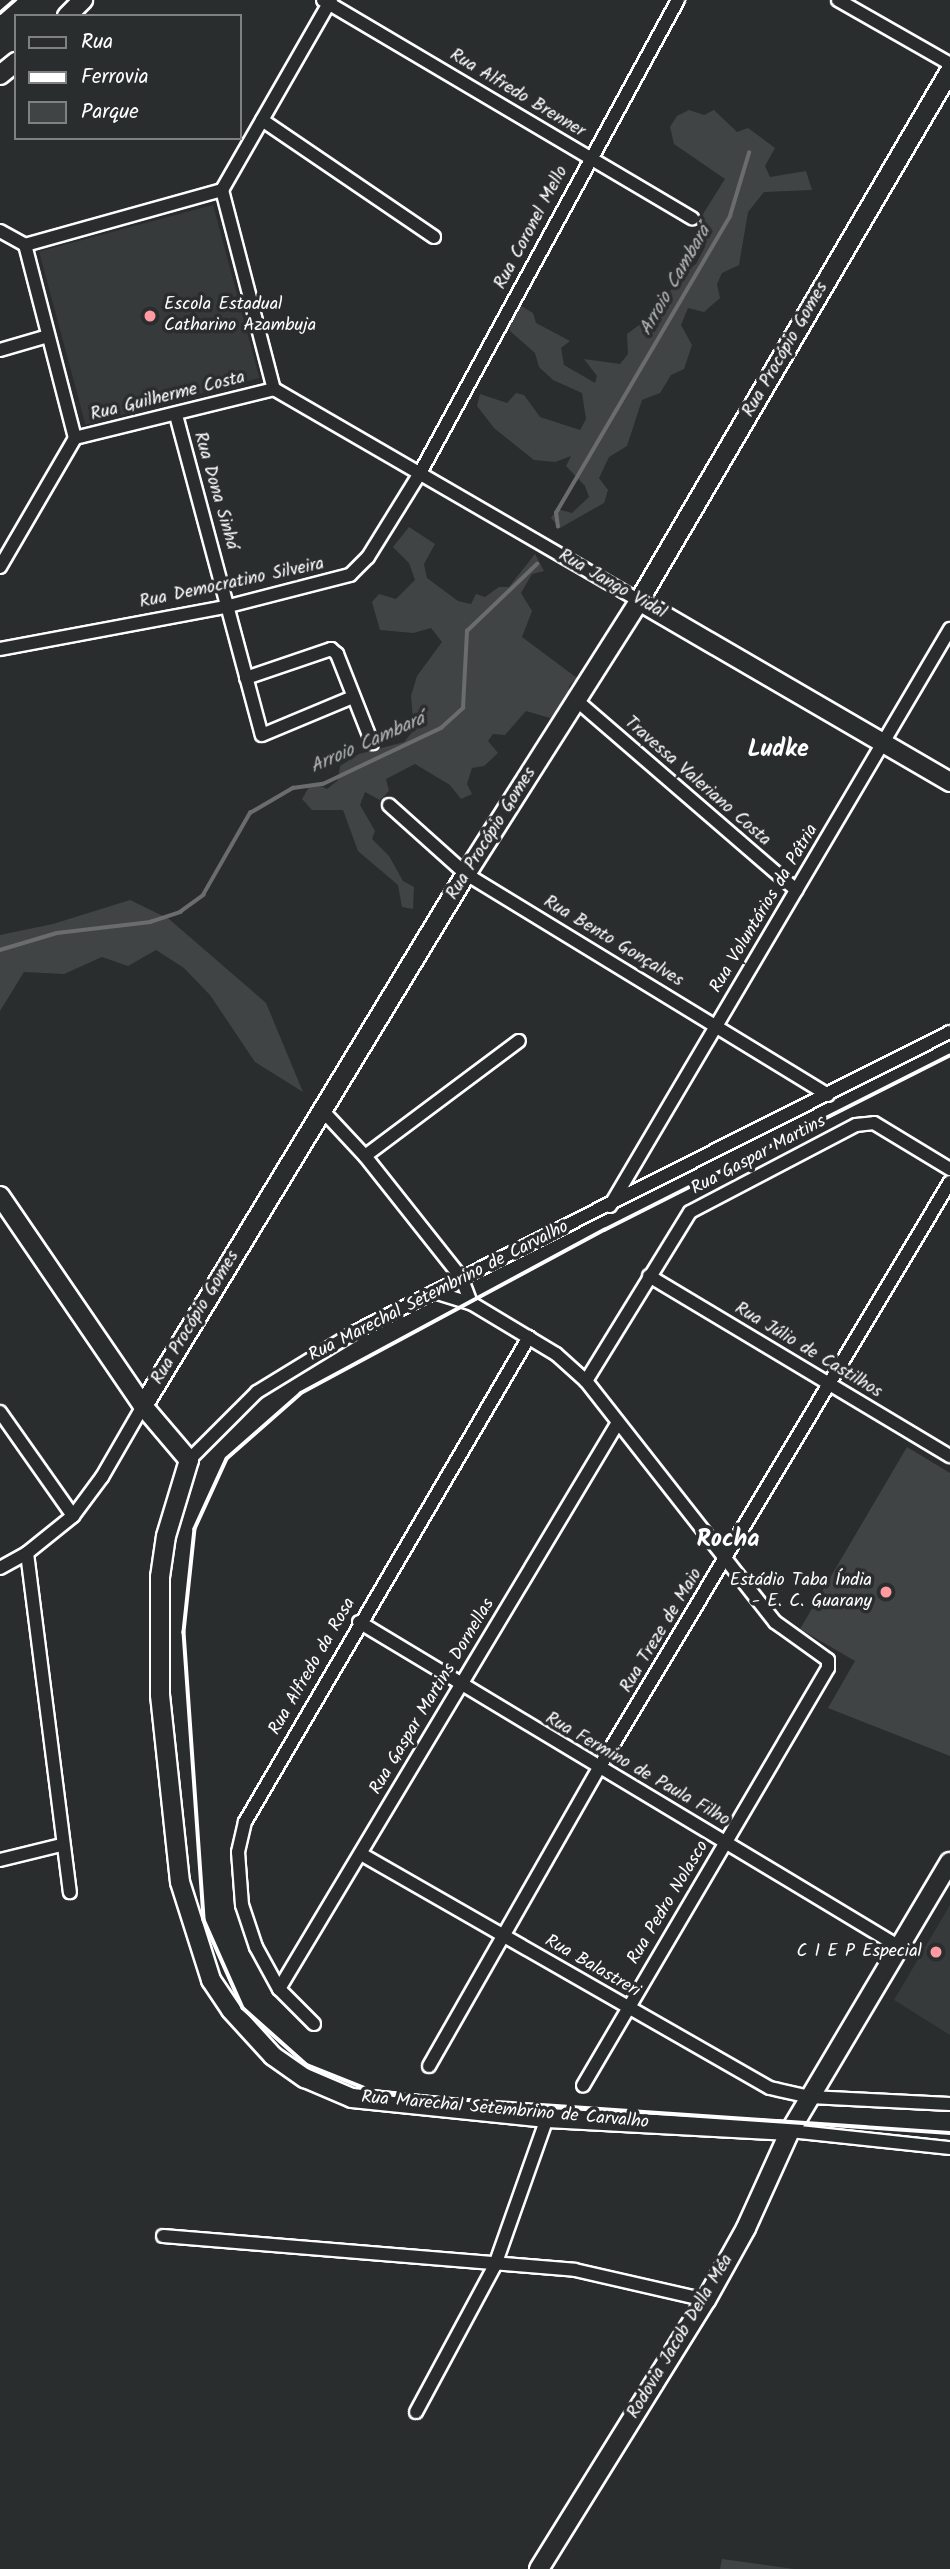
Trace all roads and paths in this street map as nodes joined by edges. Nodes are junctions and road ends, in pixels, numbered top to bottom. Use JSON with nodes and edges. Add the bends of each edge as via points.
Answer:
{"nodes":[{"id":1,"x":83,"y":0,"type":"edge"},
{"id":2,"x":678,"y":0,"type":"edge"},
{"id":3,"x":838,"y":0,"type":"edge"},
{"id":4,"x":327,"y":1,"type":"edge"},
{"id":5,"x":69,"y":14,"type":"edge"},
{"id":6,"x":14,"y":64,"type":"edge"},
{"id":7,"x":950,"y":64,"type":"edge"},
{"id":8,"x":950,"y":71,"type":"edge"},
{"id":9,"x":0,"y":75,"type":"edge"},
{"id":10,"x":262,"y":120,"type":"junction"},
{"id":11,"x":590,"y":158,"type":"junction"},
{"id":12,"x":222,"y":190,"type":"junction"},
{"id":13,"x":692,"y":218,"type":"dead end"},
{"id":14,"x":0,"y":231,"type":"edge"},
{"id":15,"x":434,"y":237,"type":"dead end"},
{"id":16,"x":25,"y":245,"type":"junction"},
{"id":17,"x":48,"y":336,"type":"junction"},
{"id":18,"x":0,"y":351,"type":"edge"},
{"id":19,"x":274,"y":389,"type":"junction"},
{"id":20,"x":176,"y":415,"type":"junction"},
{"id":21,"x":75,"y":438,"type":"junction"},
{"id":22,"x":420,"y":473,"type":"junction"},
{"id":23,"x":0,"y":567,"type":"edge"},
{"id":24,"x":639,"y":601,"type":"junction"},
{"id":25,"x":229,"y":606,"type":"junction"},
{"id":26,"x":950,"y":629,"type":"edge"},
{"id":27,"x":0,"y":649,"type":"edge"},
{"id":28,"x":246,"y":678,"type":"junction"},
{"id":29,"x":353,"y":697,"type":"junction"},
{"id":30,"x":576,"y":700,"type":"junction"},
{"id":31,"x":372,"y":743,"type":"dead end"},
{"id":32,"x":885,"y":744,"type":"junction"},
{"id":33,"x":950,"y":782,"type":"edge"},
{"id":34,"x":389,"y":806,"type":"dead end"},
{"id":35,"x":467,"y":874,"type":"junction"},
{"id":36,"x":796,"y":890,"type":"junction"},
{"id":37,"x":717,"y":1026,"type":"junction"},
{"id":38,"x":950,"y":1032,"type":"edge"},
{"id":39,"x":519,"y":1041,"type":"dead end"},
{"id":40,"x":828,"y":1095,"type":"junction"},
{"id":41,"x":323,"y":1111,"type":"junction"},
{"id":42,"x":365,"y":1156,"type":"junction"},
{"id":43,"x":950,"y":1168,"type":"edge"},
{"id":44,"x":950,"y":1182,"type":"edge"},
{"id":45,"x":0,"y":1196,"type":"edge"},
{"id":46,"x":609,"y":1206,"type":"junction"},
{"id":47,"x":649,"y":1276,"type":"junction"},
{"id":48,"x":461,"y":1277,"type":"junction"},
{"id":49,"x":434,"y":1292,"type":"junction"},
{"id":50,"x":471,"y":1303,"type":"junction"},
{"id":51,"x":529,"y":1337,"type":"junction"},
{"id":52,"x":586,"y":1381,"type":"junction"},
{"id":53,"x":829,"y":1384,"type":"junction"},
{"id":54,"x":143,"y":1406,"type":"junction"},
{"id":55,"x":0,"y":1412,"type":"edge"},
{"id":56,"x":617,"y":1424,"type":"junction"},
{"id":57,"x":950,"y":1456,"type":"edge"},
{"id":58,"x":189,"y":1460,"type":"junction"},
{"id":59,"x":73,"y":1516,"type":"junction"},
{"id":60,"x":27,"y":1553,"type":"junction"},
{"id":61,"x":726,"y":1559,"type":"junction"},
{"id":62,"x":0,"y":1568,"type":"edge"},
{"id":63,"x":359,"y":1622,"type":"junction"},
{"id":64,"x":458,"y":1686,"type":"junction"},
{"id":65,"x":599,"y":1768,"type":"junction"},
{"id":66,"x":725,"y":1843,"type":"junction"},
{"id":67,"x":61,"y":1845,"type":"junction"},
{"id":68,"x":360,"y":1854,"type":"junction"},
{"id":69,"x":0,"y":1860,"type":"edge"},
{"id":70,"x":950,"y":1862,"type":"edge"},
{"id":71,"x":70,"y":1892,"type":"dead end"},
{"id":72,"x":503,"y":1935,"type":"junction"},
{"id":73,"x":898,"y":1946,"type":"junction"},
{"id":74,"x":279,"y":1989,"type":"junction"},
{"id":75,"x":627,"y":2008,"type":"junction"},
{"id":76,"x":314,"y":2024,"type":"dead end"},
{"id":77,"x":429,"y":2066,"type":"dead end"},
{"id":78,"x":583,"y":2085,"type":"dead end"},
{"id":79,"x":810,"y":2097,"type":"junction"},
{"id":80,"x":950,"y":2104,"type":"edge"},
{"id":81,"x":547,"y":2118,"type":"junction"},
{"id":82,"x":790,"y":2131,"type":"junction"},
{"id":83,"x":950,"y":2148,"type":"edge"},
{"id":84,"x":163,"y":2236,"type":"dead end"},
{"id":85,"x":495,"y":2266,"type":"junction"},
{"id":86,"x":706,"y":2300,"type":"junction"},
{"id":87,"x":416,"y":2412,"type":"dead end"},
{"id":88,"x":539,"y":2569,"type":"edge"}],
"edges":[{"from":1,"to":5,"type":"street"},
{"from":2,"to":11,"type":"street","name":"Rua Coronel Mello"},
{"from":3,"to":7,"type":"street"},
{"from":4,"to":10,"type":"street"},
{"from":4,"to":11,"type":"street","name":"Rua Alfredo Brenner"},
{"from":6,"to":9,"type":"street"},
{"from":8,"to":24,"type":"street","name":"Rua Procópio Gomes"},
{"from":10,"to":12,"type":"street"},
{"from":10,"to":15,"type":"street"},
{"from":11,"to":13,"type":"street","name":"Rua Alfredo Brenner"},
{"from":11,"to":22,"type":"street","name":"Rua Coronel Mello"},
{"from":12,"to":16,"type":"street"},
{"from":12,"to":19,"type":"street","name":"Rua Guilherme Costa"},
{"from":14,"to":16,"type":"street"},
{"from":16,"to":17,"type":"street","name":"Rua Guilherme Costa"},
{"from":17,"to":18,"type":"street"},
{"from":17,"to":21,"type":"street","name":"Rua Guilherme Costa"},
{"from":19,"to":20,"type":"street","name":"Rua Guilherme Costa"},
{"from":19,"to":22,"type":"street","name":"Rua Jango Vidal"},
{"from":20,"to":21,"type":"street","name":"Rua Guilherme Costa"},
{"from":20,"to":25,"type":"street","name":"Rua Dona Sinhá"},
{"from":21,"to":23,"type":"street","name":"Rua Guilherme Costa"},
{"from":22,"to":24,"type":"street","name":"Rua Jango Vidal"},
{"from":22,"to":25,"type":"street","name":"Rua Democratino Silveira","via":[[368,557],[350,575]]},
{"from":24,"to":30,"type":"street","name":"Rua Procópio Gomes"},
{"from":24,"to":32,"type":"street","name":"Rua Jango Vidal"},
{"from":25,"to":27,"type":"street","name":"Rua Democratino Silveira"},
{"from":25,"to":28,"type":"street","name":"Rua Dona Sinhá"},
{"from":26,"to":32,"type":"street","name":"Rua Voluntários da Pátria"},
{"from":28,"to":29,"type":"street","via":[[331,649]]},
{"from":28,"to":29,"type":"street","name":"Rua Dona Sinhá","via":[[266,736]]},
{"from":29,"to":31,"type":"street"},
{"from":30,"to":35,"type":"street","name":"Rua Procópio Gomes"},
{"from":30,"to":36,"type":"street","name":"Travessa Valeriano Costa"},
{"from":32,"to":33,"type":"street","name":"Rua Jango Vidal"},
{"from":32,"to":36,"type":"street","name":"Rua Voluntários da Pátria"},
{"from":34,"to":35,"type":"street","name":"Rua Bento Gonçalves"},
{"from":35,"to":37,"type":"street","name":"Rua Bento Gonçalves"},
{"from":35,"to":41,"type":"street","name":"Rua Procópio Gomes"},
{"from":36,"to":37,"type":"street","name":"Rua Voluntários da Pátria"},
{"from":37,"to":40,"type":"street","name":"Rua Bento Gonçalves"},
{"from":37,"to":46,"type":"street","name":"Rua Voluntários da Pátria"},
{"from":38,"to":40,"type":"street","name":"Rua Marechal Setembrino de Carvalho"},
{"from":39,"to":42,"type":"street"},
{"from":40,"to":46,"type":"street","name":"Rua Marechal Setembrino de Carvalho"},
{"from":41,"to":42,"type":"street"},
{"from":41,"to":54,"type":"street","name":"Rua Procópio Gomes"},
{"from":42,"to":48,"type":"street"},
{"from":43,"to":47,"type":"street","name":"Rua Gaspar Martins","via":[[874,1123],[856,1125],[690,1212]]},
{"from":44,"to":53,"type":"street","name":"Rua Treze de Maio"},
{"from":45,"to":54,"type":"street"},
{"from":46,"to":48,"type":"street","name":"Rua Marechal Setembrino de Carvalho"},
{"from":47,"to":52,"type":"street","name":"Rua Gaspar Martins"},
{"from":47,"to":53,"type":"street","name":"Rua Júlio de Castilhos"},
{"from":48,"to":49,"type":"street","name":"Rua Marechal Setembrino de Carvalho"},
{"from":48,"to":50,"type":"street"},
{"from":49,"to":50,"type":"street"},
{"from":49,"to":58,"type":"street","name":"Rua Marechal Setembrino de Carvalho","via":[[279,1376]]},
{"from":50,"to":51,"type":"street"},
{"from":51,"to":52,"type":"street"},
{"from":51,"to":63,"type":"street","name":"Rua Alfredo da Rosa"},
{"from":52,"to":56,"type":"street"},
{"from":53,"to":57,"type":"street","name":"Rua Júlio de Castilhos"},
{"from":53,"to":61,"type":"street","name":"Rua Treze de Maio"},
{"from":54,"to":58,"type":"street"},
{"from":54,"to":59,"type":"street","name":"Rua Procópio Gomes","via":[[102,1477]]},
{"from":55,"to":59,"type":"street"},
{"from":56,"to":61,"type":"street"},
{"from":56,"to":64,"type":"street","name":"Rua Gaspar Martins Dornellas"},
{"from":58,"to":81,"type":"street","name":"Rua Marechal Setembrino de Carvalho","via":[[166,1536],[160,1577],[160,1695],[180,1882],[211,1980],[273,2056],[305,2078],[352,2098]]},
{"from":59,"to":60,"type":"street","name":"Rua Procópio Gomes"},
{"from":60,"to":62,"type":"street","name":"Rua Procópio Gomes"},
{"from":60,"to":67,"type":"street"},
{"from":61,"to":65,"type":"street","name":"Rua Treze de Maio"},
{"from":61,"to":66,"type":"street","name":"Rua Pedro Nolasco","via":[[775,1622],[823,1653],[828,1668]]},
{"from":63,"to":64,"type":"street","name":"Rua Fermino de Paula Filho"},
{"from":63,"to":74,"type":"street","name":"Rua Alfredo da Rosa","via":[[245,1822],[238,1852],[242,1905],[256,1947]]},
{"from":64,"to":65,"type":"street","name":"Rua Fermino de Paula Filho"},
{"from":64,"to":68,"type":"street","name":"Rua Gaspar Martins Dornellas"},
{"from":65,"to":66,"type":"street","name":"Rua Fermino de Paula Filho"},
{"from":65,"to":72,"type":"street","name":"Rua Treze de Maio"},
{"from":66,"to":73,"type":"street","name":"Rua Fermino de Paula Filho"},
{"from":66,"to":75,"type":"street","name":"Rua Pedro Nolasco"},
{"from":67,"to":69,"type":"street"},
{"from":67,"to":71,"type":"street"},
{"from":68,"to":72,"type":"street","name":"Rua Balastreri"},
{"from":68,"to":74,"type":"street","name":"Rua Gaspar Martins Dornellas"},
{"from":70,"to":73,"type":"street","name":"Rodovia Jacob Della Méa"},
{"from":72,"to":75,"type":"street","name":"Rua Balastreri"},
{"from":72,"to":77,"type":"street","name":"Rua Treze de Maio"},
{"from":73,"to":79,"type":"street","name":"Rodovia Jacob Della Méa"},
{"from":74,"to":76,"type":"street","name":"Rua Alfredo da Rosa"},
{"from":75,"to":78,"type":"street","name":"Rua Pedro Nolasco"},
{"from":75,"to":79,"type":"street","name":"Rua Balastreri","via":[[771,2088]]},
{"from":79,"to":80,"type":"street"},
{"from":79,"to":82,"type":"street","name":"Rodovia Jacob Della Méa"},
{"from":81,"to":82,"type":"street","name":"Rua Marechal Setembrino de Carvalho"},
{"from":81,"to":85,"type":"street"},
{"from":82,"to":83,"type":"street","name":"Rua Marechal Setembrino de Carvalho"},
{"from":82,"to":86,"type":"street","name":"Rodovia Jacob Della Méa","via":[[746,2228]]},
{"from":84,"to":85,"type":"street"},
{"from":85,"to":86,"type":"street","via":[[575,2270]]},
{"from":85,"to":87,"type":"street"},
{"from":86,"to":88,"type":"street","name":"Rodovia Jacob Della Méa"}]}
